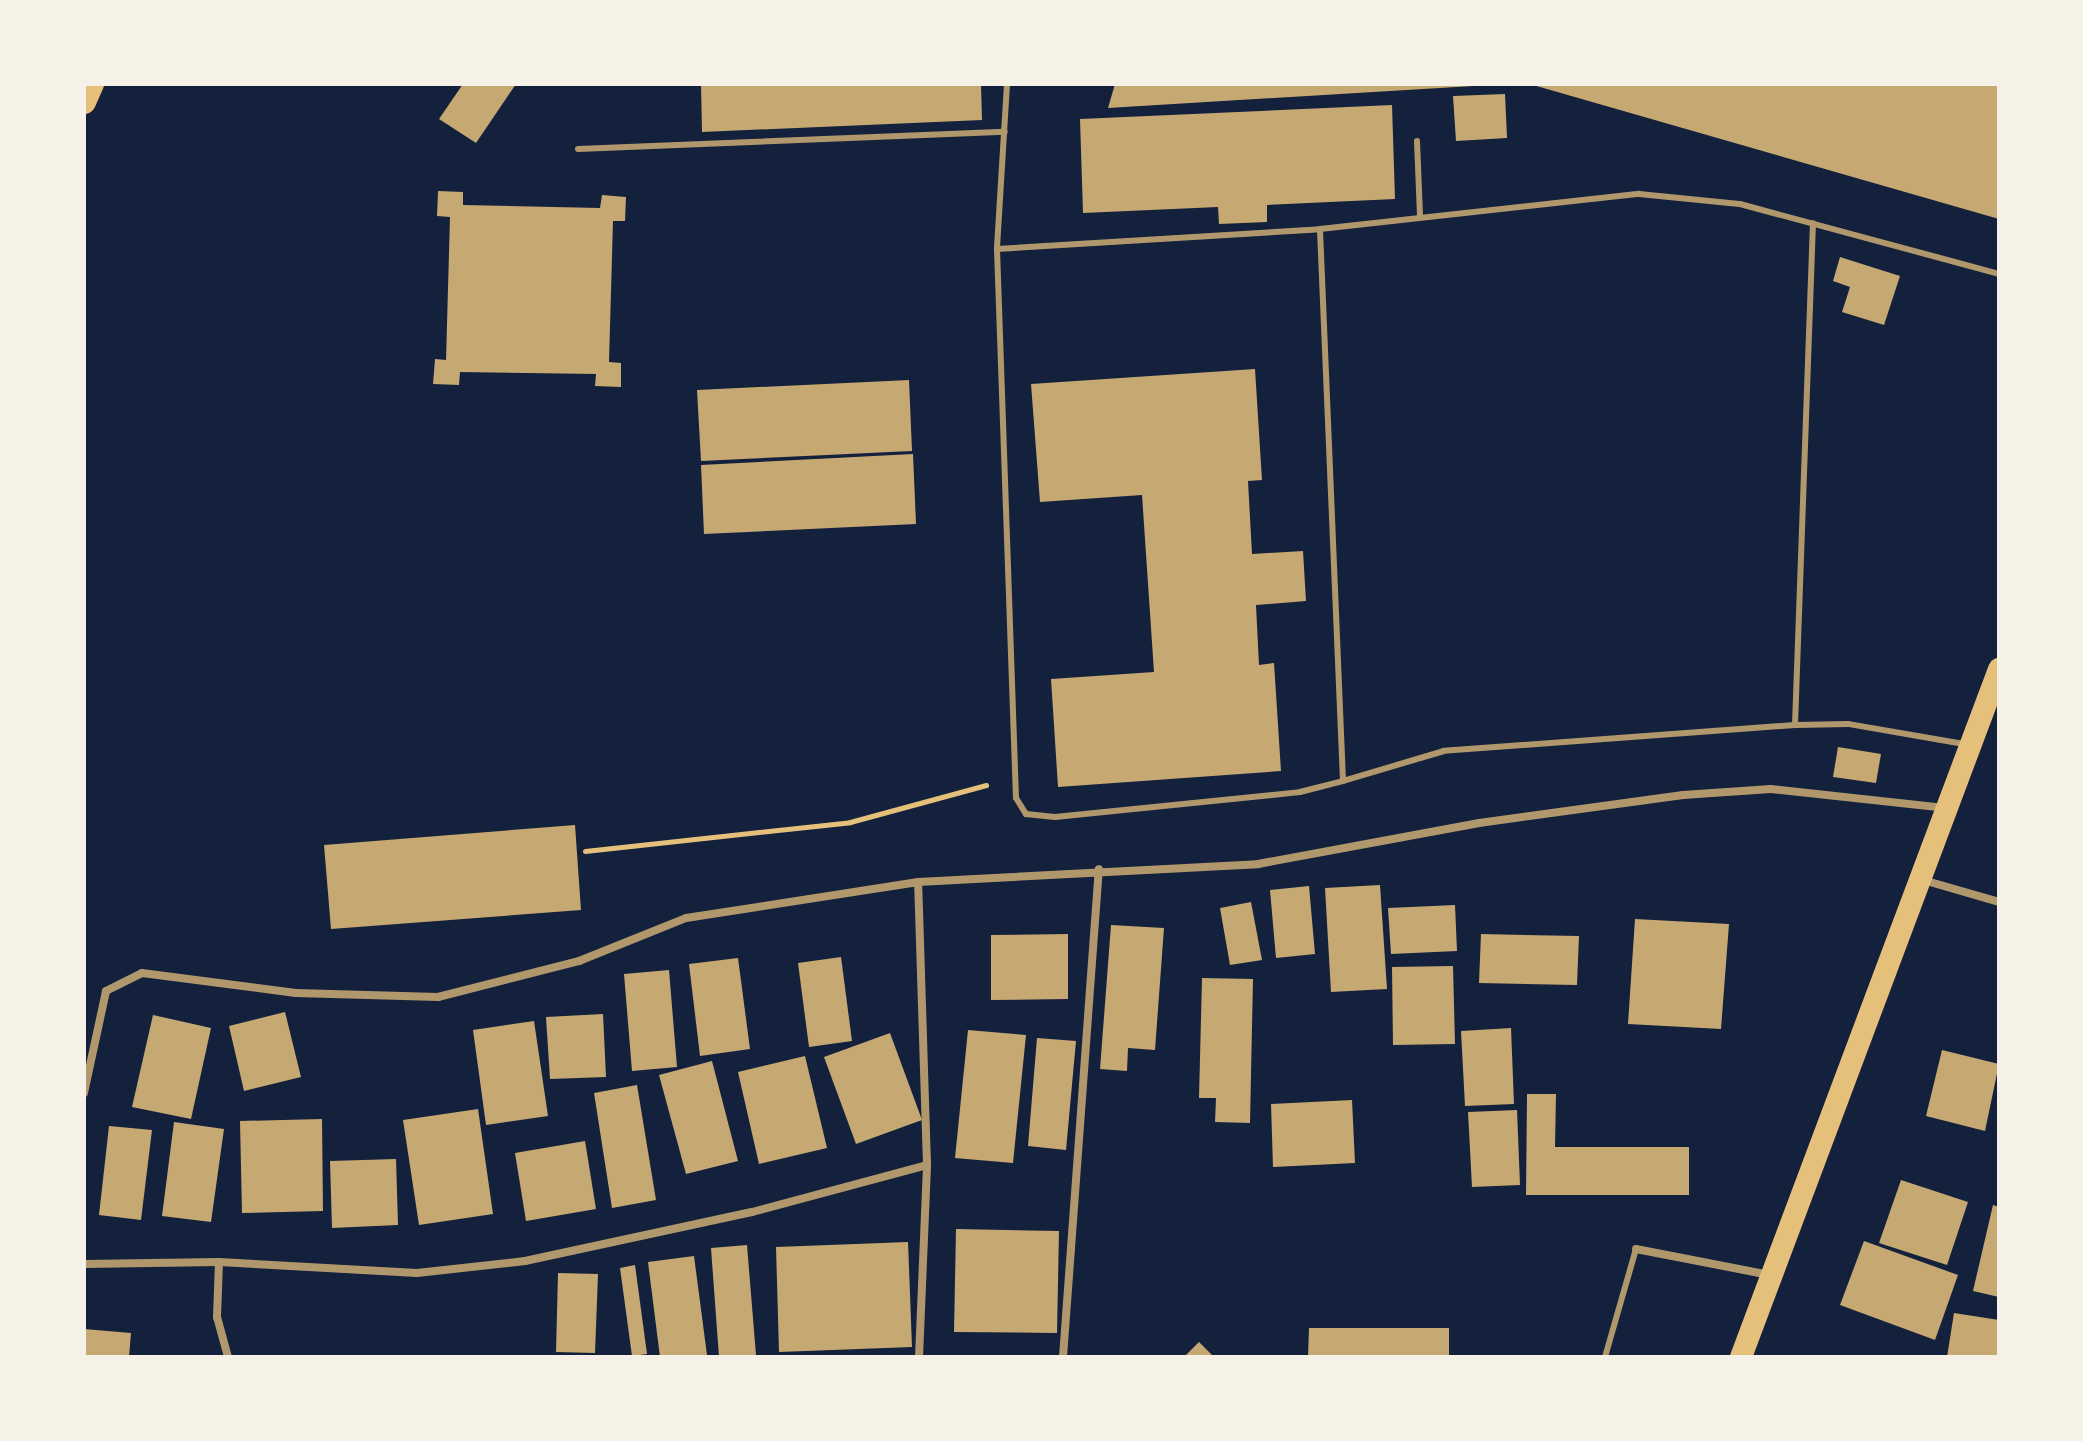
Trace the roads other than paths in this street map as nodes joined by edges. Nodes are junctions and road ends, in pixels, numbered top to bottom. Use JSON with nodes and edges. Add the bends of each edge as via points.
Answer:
{"nodes":[{"id":1,"x":92,"y":84,"type":"edge"},
{"id":2,"x":1007,"y":84,"type":"edge"},
{"id":3,"x":84,"y":102,"type":"edge"},
{"id":4,"x":1005,"y":132,"type":"junction"},
{"id":5,"x":1417,"y":141,"type":"dead end"},
{"id":6,"x":578,"y":149,"type":"dead end"},
{"id":7,"x":1420,"y":215,"type":"junction"},
{"id":8,"x":1813,"y":223,"type":"junction"},
{"id":9,"x":1320,"y":229,"type":"junction"},
{"id":10,"x":997,"y":249,"type":"junction"},
{"id":11,"x":1999,"y":274,"type":"edge"},
{"id":12,"x":1999,"y":669,"type":"edge"},
{"id":13,"x":1795,"y":725,"type":"junction"},
{"id":14,"x":1971,"y":745,"type":"junction"},
{"id":15,"x":1343,"y":781,"type":"junction"},
{"id":16,"x":1948,"y":809,"type":"junction"},
{"id":17,"x":1099,"y":869,"type":"junction"},
{"id":18,"x":1922,"y":880,"type":"junction"},
{"id":19,"x":918,"y":882,"type":"junction"},
{"id":20,"x":1999,"y":902,"type":"edge"},
{"id":21,"x":84,"y":1093,"type":"edge"},
{"id":22,"x":927,"y":1165,"type":"junction"},
{"id":23,"x":1636,"y":1249,"type":"joint"},
{"id":24,"x":219,"y":1262,"type":"junction"},
{"id":25,"x":84,"y":1264,"type":"edge"},
{"id":26,"x":1775,"y":1276,"type":"junction"},
{"id":27,"x":228,"y":1357,"type":"edge"},
{"id":28,"x":919,"y":1357,"type":"edge"},
{"id":29,"x":1063,"y":1357,"type":"edge"},
{"id":30,"x":1605,"y":1357,"type":"edge"},
{"id":31,"x":1741,"y":1357,"type":"edge"}],
"edges":[{"from":1,"to":3,"type":"highway"},
{"from":2,"to":4,"type":"lane"},
{"from":4,"to":6,"type":"lane"},
{"from":4,"to":10,"type":"lane"},
{"from":5,"to":7,"type":"lane"},
{"from":7,"to":8,"type":"lane","via":[[1639,194],[1740,204]]},
{"from":7,"to":9,"type":"lane"},
{"from":8,"to":11,"type":"lane"},
{"from":8,"to":13,"type":"lane"},
{"from":9,"to":10,"type":"lane"},
{"from":9,"to":15,"type":"lane"},
{"from":10,"to":15,"type":"lane","via":[[1013,777],[1016,798],[1026,814],[1055,817],[1300,792]]},
{"from":12,"to":14,"type":"highway"},
{"from":13,"to":14,"type":"lane","via":[[1848,724]]},
{"from":13,"to":15,"type":"lane","via":[[1444,751]]},
{"from":14,"to":16,"type":"highway"},
{"from":16,"to":17,"type":"street","via":[[1771,789],[1683,795],[1479,823],[1258,864]]},
{"from":16,"to":18,"type":"highway"},
{"from":17,"to":19,"type":"street"},
{"from":17,"to":29,"type":"street"},
{"from":18,"to":20,"type":"street"},
{"from":18,"to":26,"type":"highway"},
{"from":19,"to":21,"type":"street","via":[[686,918],[579,961],[438,997],[325,995],[179,974],[130,975],[106,991],[102,1001]]},
{"from":19,"to":22,"type":"street"},
{"from":22,"to":24,"type":"street","via":[[752,1212],[525,1261],[417,1273]]},
{"from":22,"to":28,"type":"street"},
{"from":23,"to":26,"type":"street"},
{"from":23,"to":30,"type":"lane"},
{"from":24,"to":25,"type":"street"},
{"from":24,"to":27,"type":"street","via":[[217,1317]]},
{"from":26,"to":31,"type":"highway"}]}
